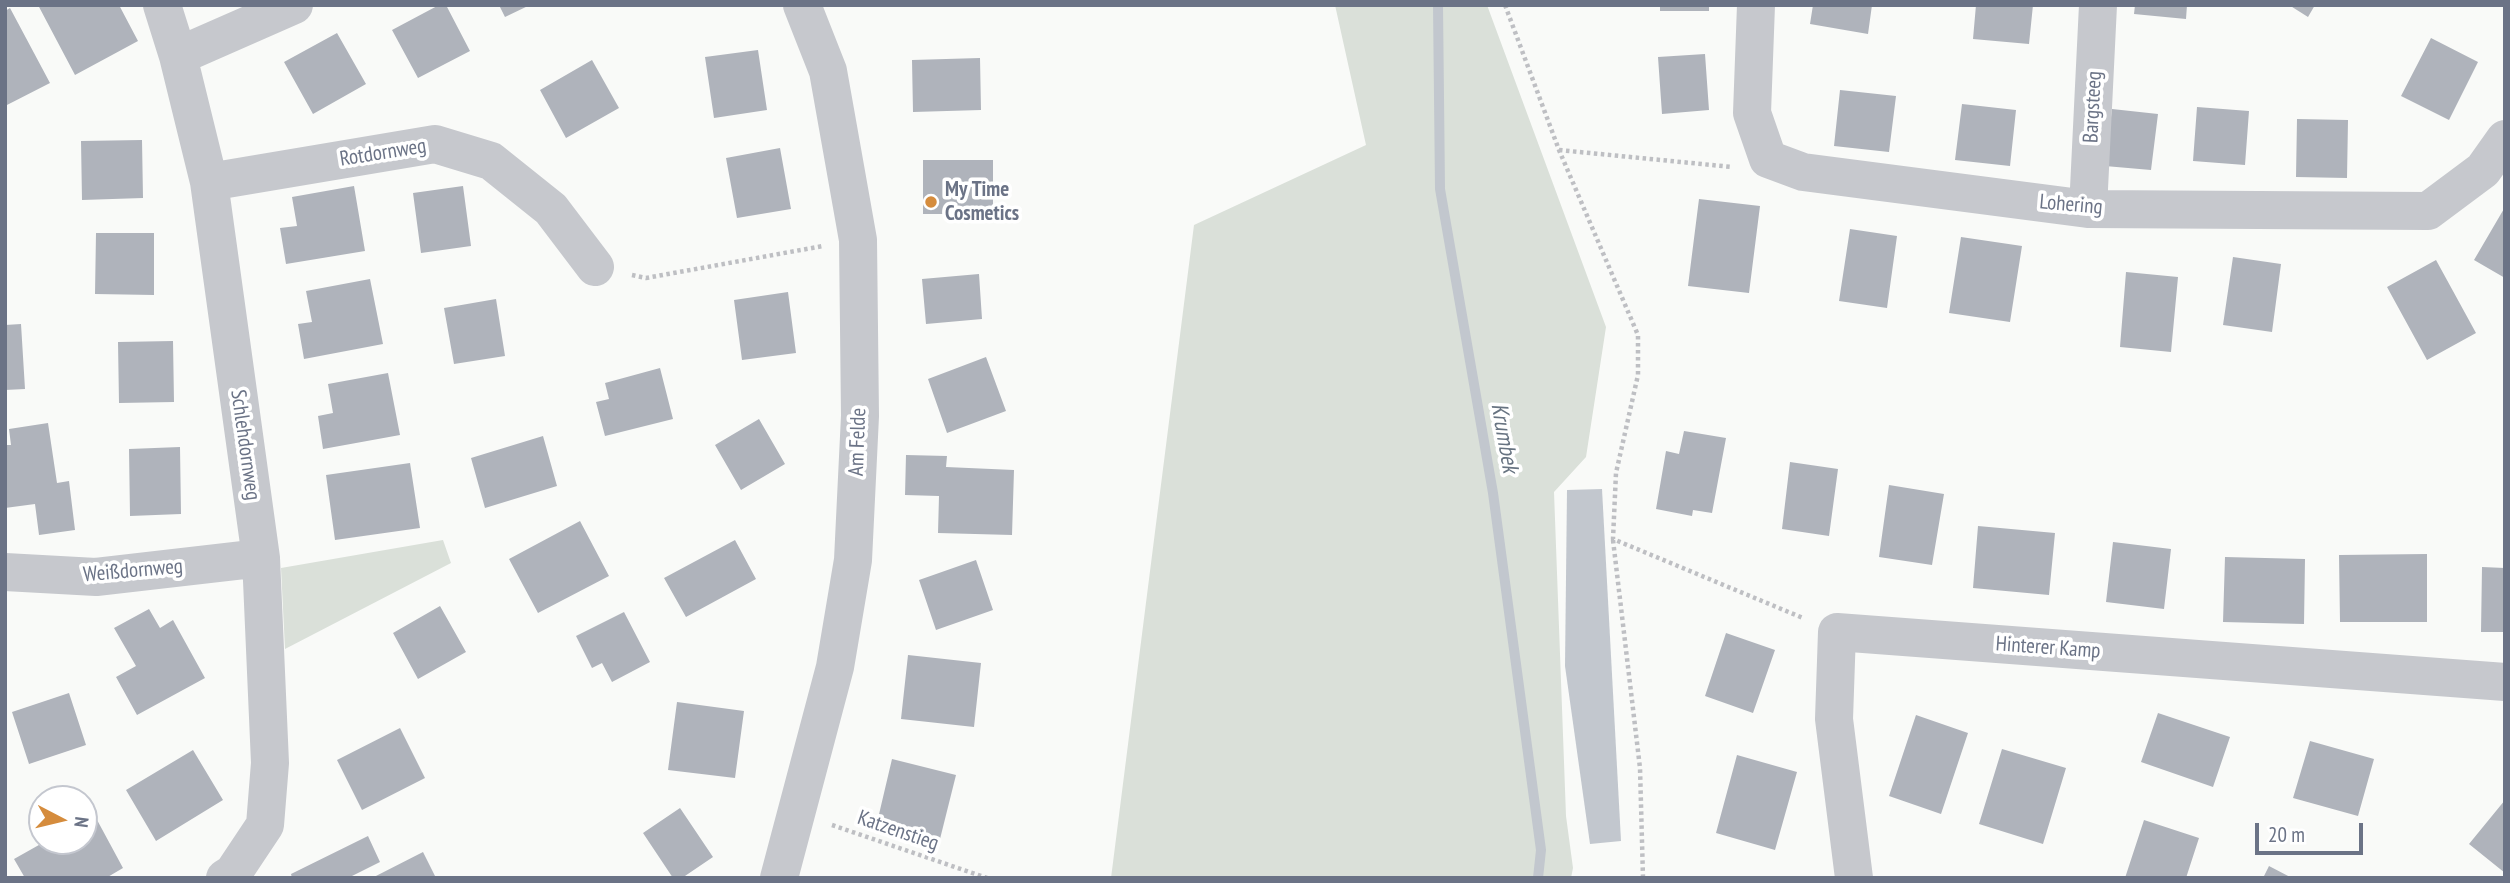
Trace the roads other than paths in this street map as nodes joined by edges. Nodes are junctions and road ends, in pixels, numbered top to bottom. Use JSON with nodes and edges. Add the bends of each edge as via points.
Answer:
{"nodes":[{"id":1,"x":162,"y":5,"type":"edge"},
{"id":2,"x":294,"y":5,"type":"edge"},
{"id":3,"x":802,"y":5,"type":"edge"},
{"id":4,"x":1756,"y":5,"type":"edge"},
{"id":5,"x":2098,"y":5,"type":"edge"},
{"id":6,"x":178,"y":56,"type":"junction"},
{"id":7,"x":2505,"y":139,"type":"edge"},
{"id":8,"x":209,"y":182,"type":"junction"},
{"id":9,"x":2088,"y":209,"type":"junction"},
{"id":10,"x":595,"y":267,"type":"road end"},
{"id":11,"x":261,"y":558,"type":"junction"},
{"id":12,"x":5,"y":572,"type":"edge"},
{"id":13,"x":2505,"y":682,"type":"edge"},
{"id":14,"x":225,"y":878,"type":"edge"},
{"id":15,"x":779,"y":878,"type":"edge"},
{"id":16,"x":1854,"y":878,"type":"edge"}],
"edges":[{"from":1,"to":6,"type":"street","name":"Schlehdornweg"},
{"from":2,"to":6,"type":"street"},
{"from":3,"to":15,"type":"street","name":"Am Felde","via":[[828,71],[858,240],[860,416],[853,559],[835,667]]},
{"from":4,"to":9,"type":"street","name":"Lohering","via":[[1752,113],[1768,159],[1803,172]]},
{"from":5,"to":9,"type":"street","name":"Bargsteeg"},
{"from":6,"to":8,"type":"street","name":"Schlehdornweg"},
{"from":7,"to":9,"type":"street","name":"Lohering","via":[[2483,170],[2428,211]]},
{"from":8,"to":10,"type":"street","name":"Rotdornweg","via":[[435,144],[491,162],[551,208]]},
{"from":8,"to":11,"type":"street","name":"Schlehdornweg"},
{"from":11,"to":12,"type":"street","name":"Weißdornweg","via":[[96,577]]},
{"from":11,"to":14,"type":"street","name":"Schlehdornweg","via":[[270,762],[265,825]]},
{"from":13,"to":16,"type":"street","name":"Hinterer Kamp","via":[[1837,632],[1834,719]]}]}
